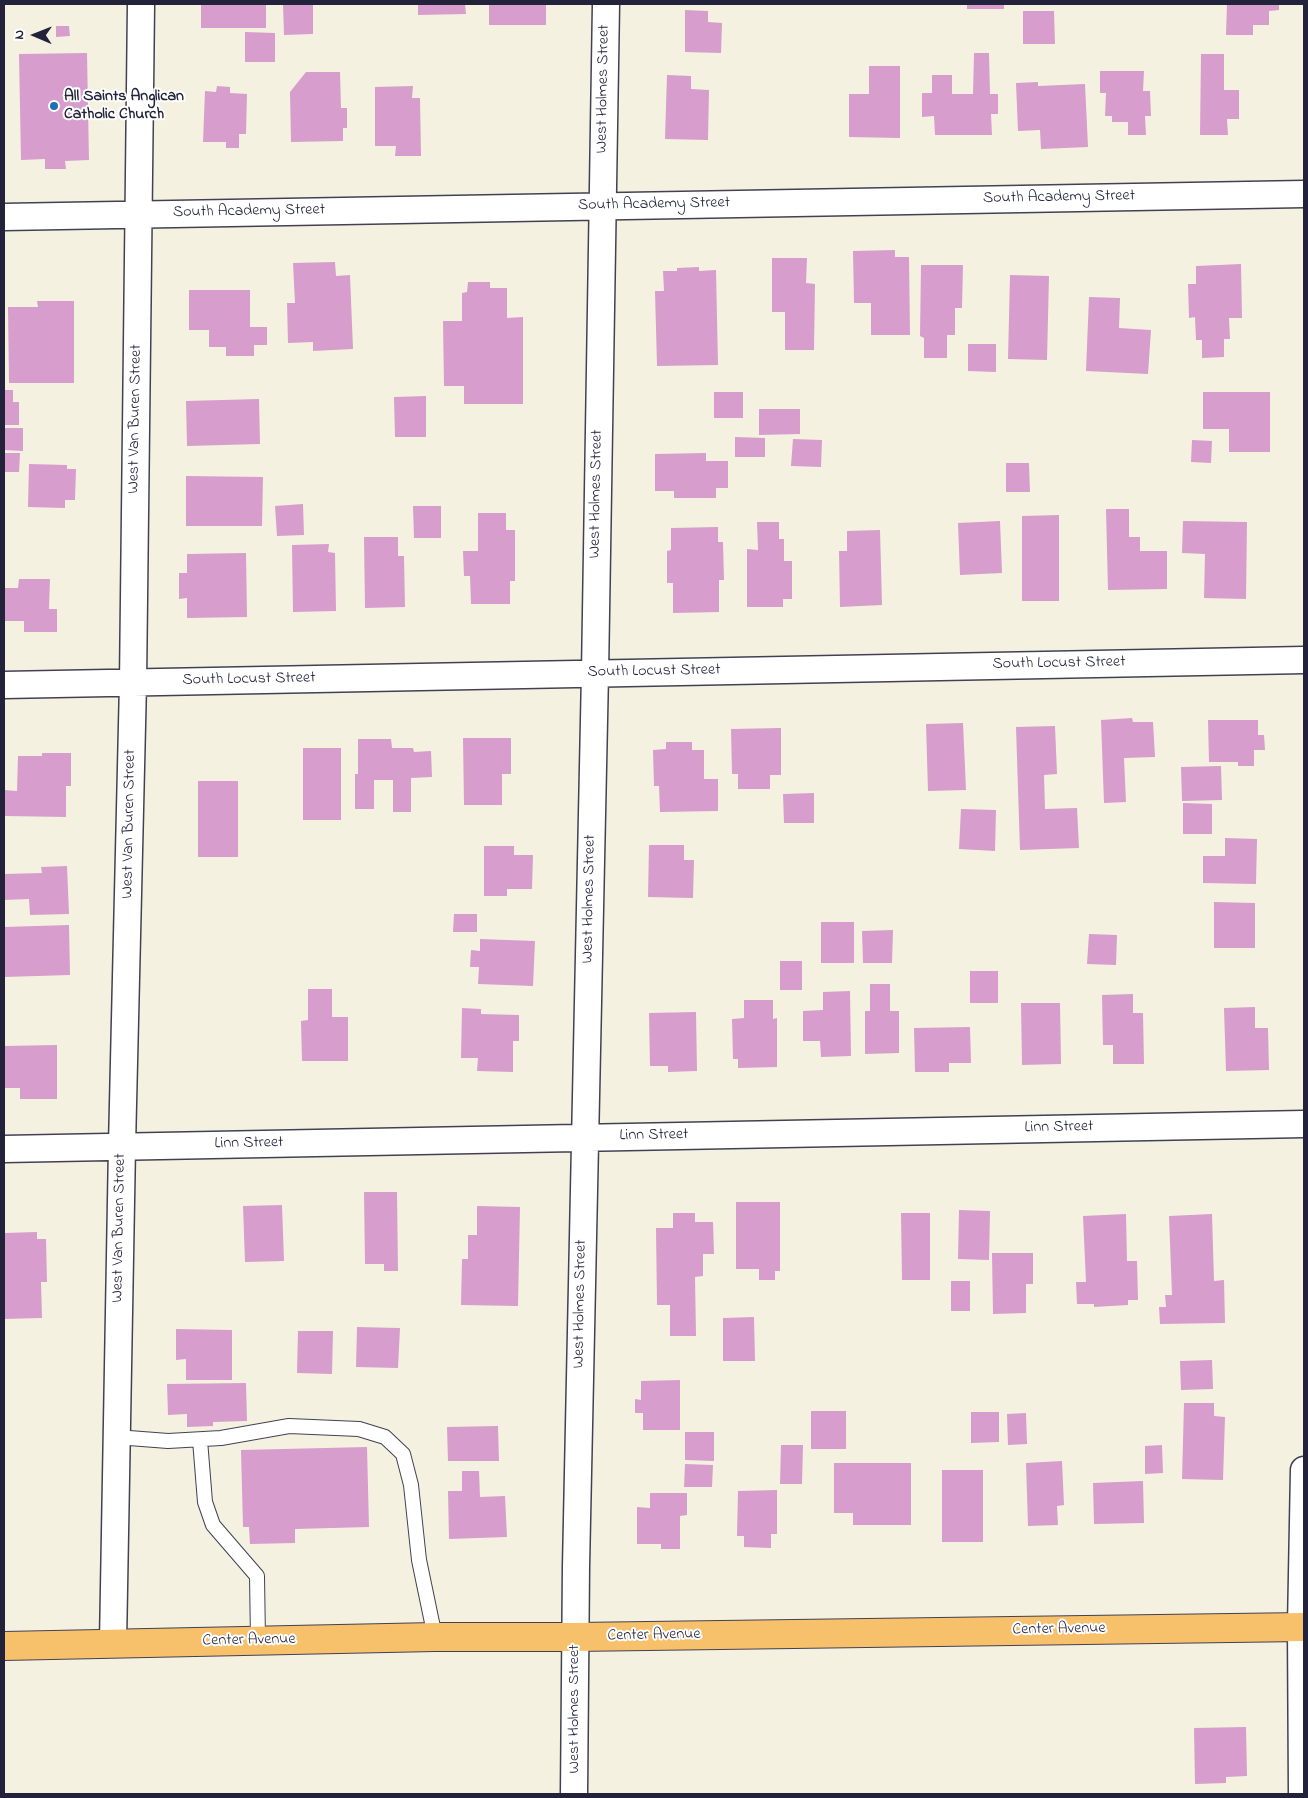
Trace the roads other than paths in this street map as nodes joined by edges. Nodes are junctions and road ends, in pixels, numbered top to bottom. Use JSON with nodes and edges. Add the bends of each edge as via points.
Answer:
{"nodes":[{"id":1,"x":141,"y":4,"type":"edge"},
{"id":2,"x":606,"y":4,"type":"edge"},
{"id":3,"x":1304,"y":194,"type":"edge"},
{"id":4,"x":602,"y":206,"type":"junction"},
{"id":5,"x":138,"y":215,"type":"junction"},
{"id":6,"x":4,"y":217,"type":"edge"},
{"id":7,"x":1304,"y":660,"type":"edge"},
{"id":8,"x":595,"y":673,"type":"junction"},
{"id":9,"x":133,"y":682,"type":"junction"},
{"id":10,"x":4,"y":685,"type":"edge"},
{"id":11,"x":1304,"y":1124,"type":"edge"},
{"id":12,"x":584,"y":1137,"type":"junction"},
{"id":13,"x":122,"y":1146,"type":"junction"},
{"id":14,"x":4,"y":1149,"type":"edge"},
{"id":15,"x":116,"y":1437,"type":"junction"},
{"id":16,"x":200,"y":1440,"type":"junction"},
{"id":17,"x":1304,"y":1470,"type":"edge"},
{"id":18,"x":1303,"y":1627,"type":"edge"},
{"id":19,"x":435,"y":1637,"type":"junction"},
{"id":20,"x":575,"y":1637,"type":"junction"},
{"id":21,"x":258,"y":1640,"type":"junction"},
{"id":22,"x":113,"y":1643,"type":"junction"},
{"id":23,"x":4,"y":1646,"type":"edge"},
{"id":24,"x":574,"y":1794,"type":"edge"},
{"id":25,"x":1302,"y":1794,"type":"edge"}],
"edges":[{"from":1,"to":5,"type":"street","name":"West Van Buren Street"},
{"from":2,"to":4,"type":"street","name":"West Holmes Street"},
{"from":3,"to":4,"type":"street","name":"South Academy Street"},
{"from":4,"to":5,"type":"street","name":"South Academy Street"},
{"from":4,"to":8,"type":"street","name":"West Holmes Street"},
{"from":5,"to":6,"type":"street","name":"South Academy Street"},
{"from":5,"to":9,"type":"street","name":"West Van Buren Street"},
{"from":7,"to":8,"type":"street","name":"South Locust Street"},
{"from":8,"to":9,"type":"street","name":"South Locust Street"},
{"from":8,"to":12,"type":"street","name":"West Holmes Street"},
{"from":9,"to":10,"type":"street","name":"South Locust Street"},
{"from":9,"to":13,"type":"street","name":"West Van Buren Street"},
{"from":11,"to":12,"type":"street","name":"Linn Street"},
{"from":12,"to":13,"type":"street","name":"Linn Street"},
{"from":12,"to":20,"type":"street","name":"West Holmes Street"},
{"from":13,"to":14,"type":"street","name":"Linn Street"},
{"from":13,"to":15,"type":"street","name":"West Van Buren Street"},
{"from":15,"to":16,"type":"lane"},
{"from":15,"to":22,"type":"street","name":"West Van Buren Street"},
{"from":16,"to":19,"type":"lane","via":[[289,1426],[359,1429],[385,1437],[402,1454],[411,1485],[419,1560]]},
{"from":16,"to":21,"type":"lane","via":[[205,1502],[213,1525],[257,1576]]},
{"from":17,"to":18,"type":"street"},
{"from":18,"to":20,"type":"main road","name":"Center Avenue"},
{"from":18,"to":25,"type":"street"},
{"from":19,"to":20,"type":"main road","name":"Center Avenue"},
{"from":19,"to":21,"type":"main road","name":"Center Avenue"},
{"from":20,"to":24,"type":"street","name":"West Holmes Street"},
{"from":21,"to":22,"type":"main road","name":"Center Avenue"},
{"from":22,"to":23,"type":"main road","name":"Center Avenue"}]}
